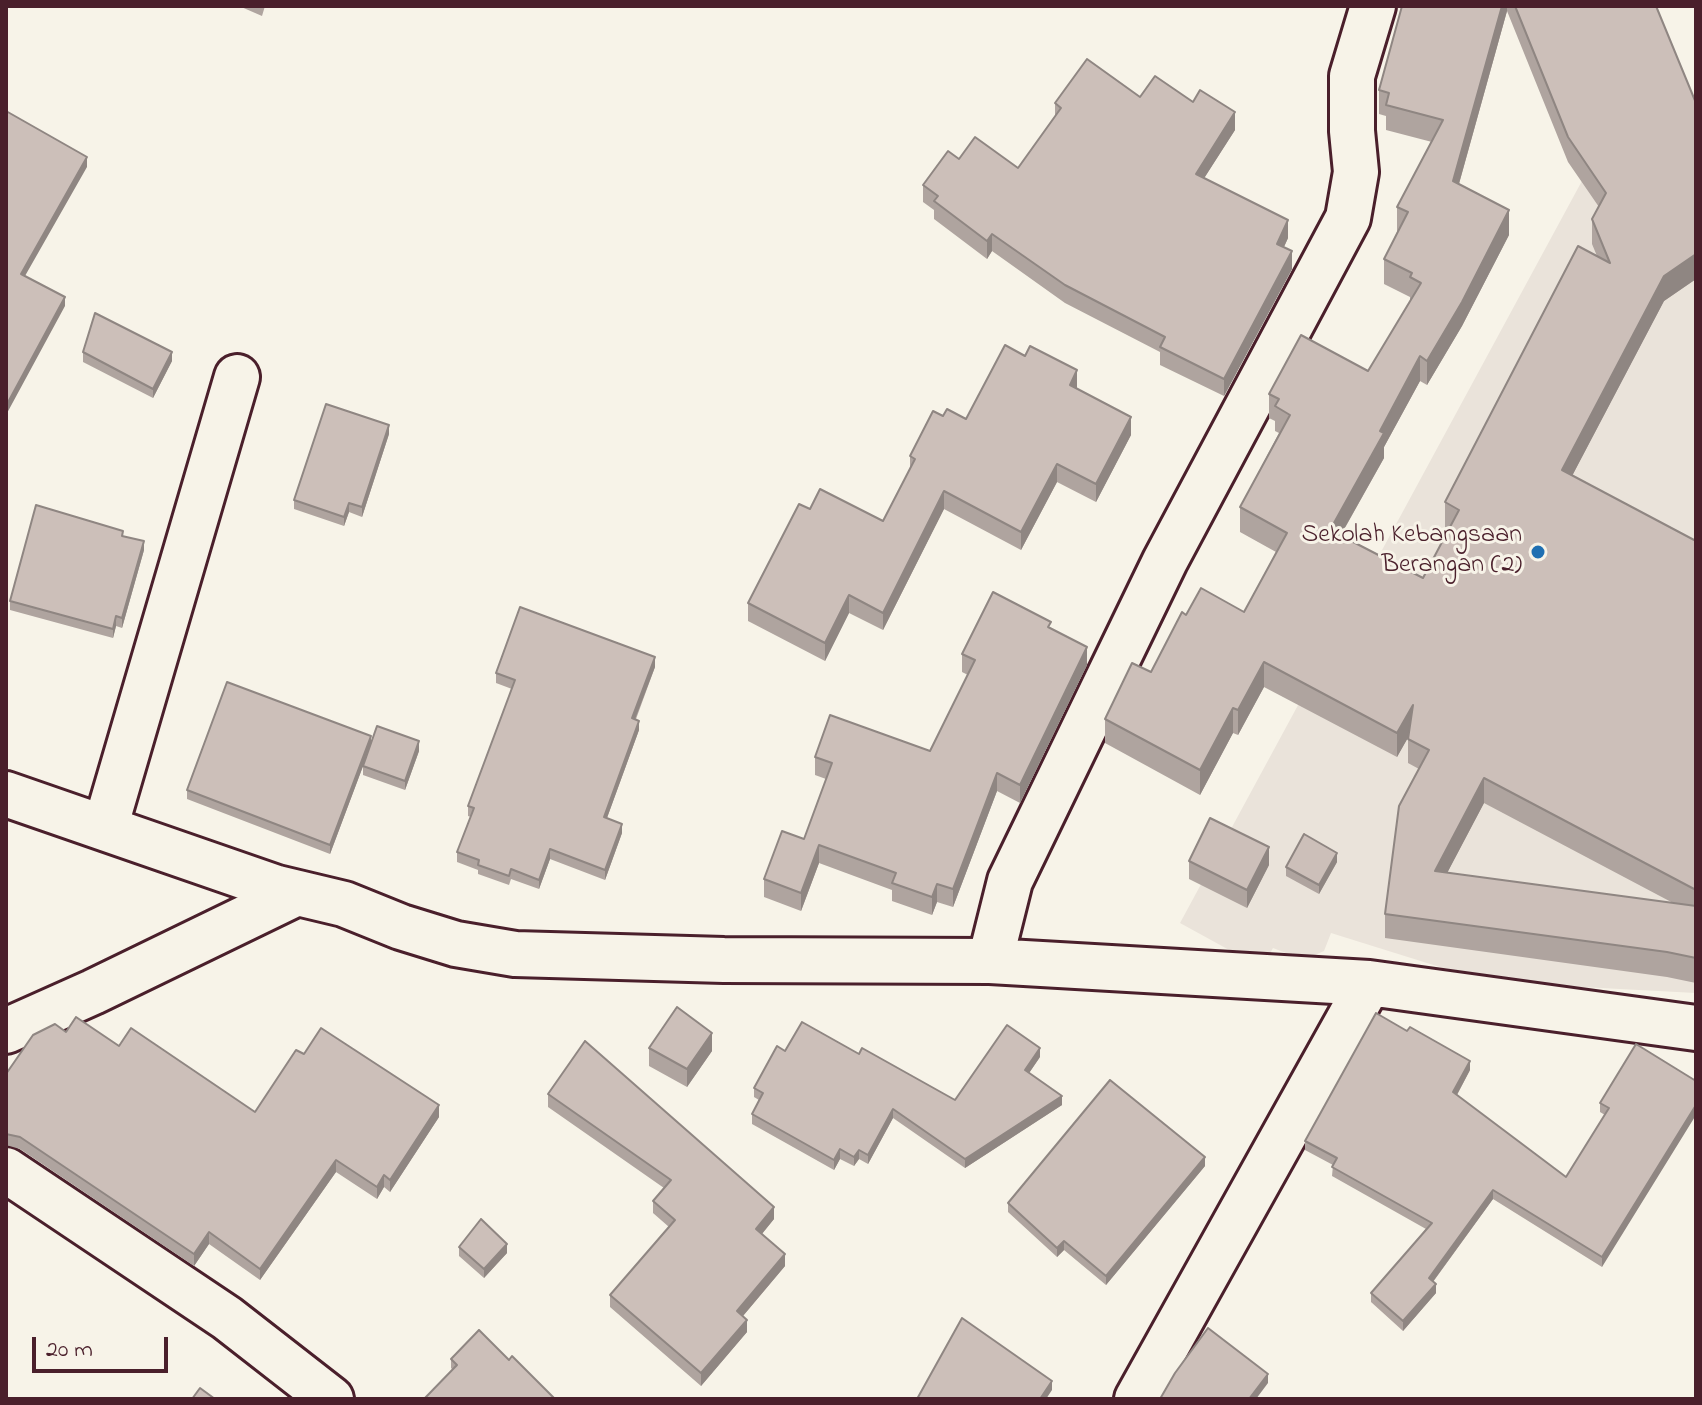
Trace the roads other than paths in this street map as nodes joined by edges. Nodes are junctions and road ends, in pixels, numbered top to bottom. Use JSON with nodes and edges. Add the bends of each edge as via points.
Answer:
{"nodes":[{"id":1,"x":1373,"y":6,"type":"edge"},
{"id":2,"x":237,"y":377,"type":"dead end"},
{"id":3,"x":6,"y":794,"type":"edge"},
{"id":4,"x":105,"y":828,"type":"junction"},
{"id":5,"x":297,"y":893,"type":"junction"},
{"id":6,"x":990,"y":961,"type":"junction"},
{"id":7,"x":1369,"y":983,"type":"junction"},
{"id":8,"x":1696,"y":1028,"type":"edge"},
{"id":9,"x":6,"y":1031,"type":"edge"},
{"id":10,"x":6,"y":1170,"type":"edge"},
{"id":11,"x":331,"y":1399,"type":"edge"},
{"id":12,"x":1137,"y":1399,"type":"edge"}],
"edges":[{"from":1,"to":6,"type":"street","via":[[1352,76],[1356,172],[1348,218],[1165,561],[1010,881]]},
{"from":2,"to":4,"type":"street"},
{"from":3,"to":4,"type":"street"},
{"from":4,"to":5,"type":"street"},
{"from":5,"to":6,"type":"street","via":[[456,944],[515,954]]},
{"from":5,"to":9,"type":"street"},
{"from":6,"to":7,"type":"street"},
{"from":7,"to":8,"type":"street"},
{"from":7,"to":12,"type":"street"},
{"from":10,"to":11,"type":"street","via":[[227,1318]]}]}
